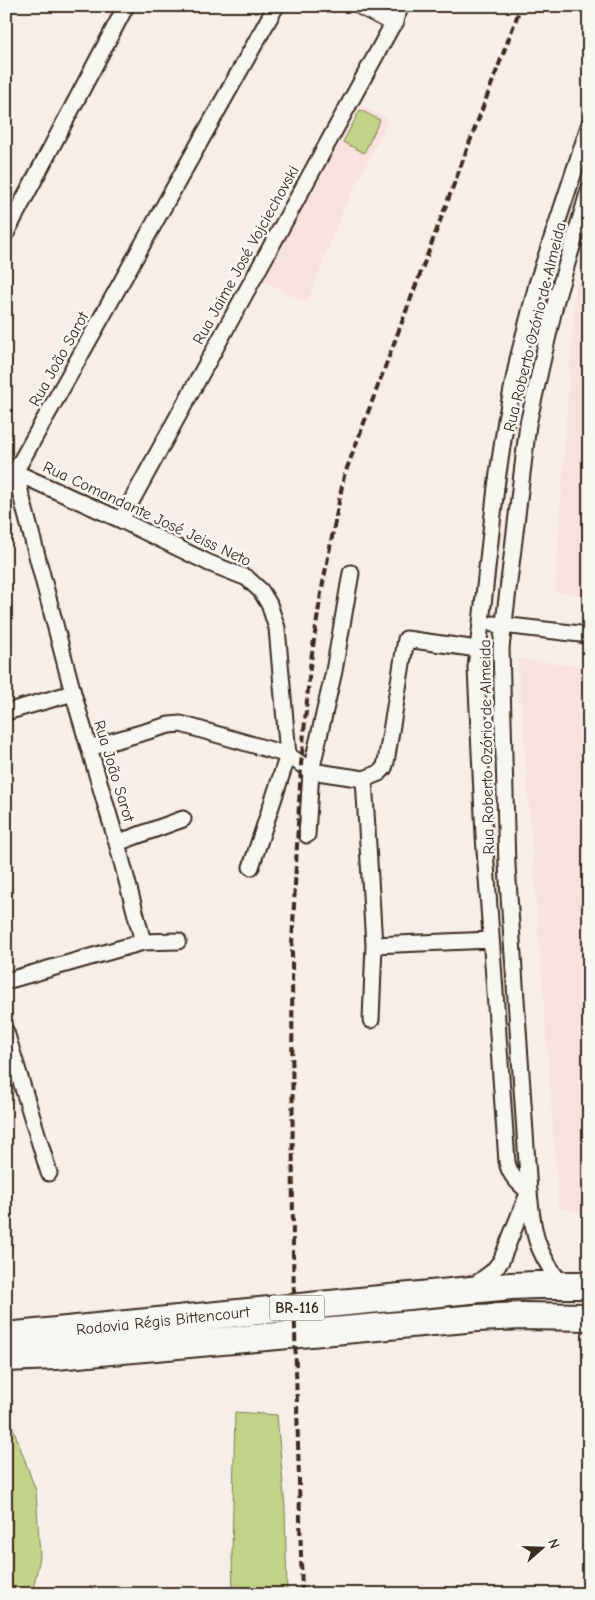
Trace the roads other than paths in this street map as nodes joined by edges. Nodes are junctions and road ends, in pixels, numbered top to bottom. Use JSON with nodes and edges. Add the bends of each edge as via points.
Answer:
{"nodes":[{"id":1,"x":126,"y":6,"type":"edge"},
{"id":2,"x":276,"y":6,"type":"edge"},
{"id":3,"x":363,"y":6,"type":"edge"},
{"id":4,"x":397,"y":14,"type":"edge"},
{"id":5,"x":589,"y":126,"type":"edge"},
{"id":6,"x":584,"y":153,"type":"edge"},
{"id":7,"x":586,"y":197,"type":"edge"},
{"id":8,"x":564,"y":198,"type":"junction"},
{"id":9,"x":6,"y":233,"type":"edge"},
{"id":10,"x":537,"y":284,"type":"junction"},
{"id":11,"x":560,"y":288,"type":"junction"},
{"id":12,"x":506,"y":420,"type":"junction"},
{"id":13,"x":528,"y":424,"type":"junction"},
{"id":14,"x":11,"y":470,"type":"edge"},
{"id":15,"x":121,"y":520,"type":"junction"},
{"id":16,"x":487,"y":568,"type":"junction"},
{"id":17,"x":510,"y":570,"type":"junction"},
{"id":18,"x":351,"y":573,"type":"dead end"},
{"id":19,"x":482,"y":623,"type":"junction"},
{"id":20,"x":503,"y":625,"type":"junction"},
{"id":21,"x":589,"y":635,"type":"edge"},
{"id":22,"x":478,"y":649,"type":"junction"},
{"id":23,"x":73,"y":693,"type":"junction"},
{"id":24,"x":6,"y":712,"type":"edge"},
{"id":25,"x":89,"y":748,"type":"junction"},
{"id":26,"x":288,"y":756,"type":"junction"},
{"id":27,"x":311,"y":771,"type":"junction"},
{"id":28,"x":364,"y":779,"type":"junction"},
{"id":29,"x":183,"y":819,"type":"dead end"},
{"id":30,"x":307,"y":835,"type":"dead end"},
{"id":31,"x":484,"y":836,"type":"junction"},
{"id":32,"x":506,"y":836,"type":"junction"},
{"id":33,"x":117,"y":843,"type":"junction"},
{"id":34,"x":251,"y":867,"type":"dead end"},
{"id":35,"x":491,"y":940,"type":"junction"},
{"id":36,"x":178,"y":941,"type":"dead end"},
{"id":37,"x":143,"y":942,"type":"junction"},
{"id":38,"x":374,"y":945,"type":"junction"},
{"id":39,"x":6,"y":981,"type":"edge"},
{"id":40,"x":371,"y":1020,"type":"dead end"},
{"id":41,"x":498,"y":1024,"type":"junction"},
{"id":42,"x":517,"y":1025,"type":"junction"},
{"id":43,"x":6,"y":1032,"type":"edge"},
{"id":44,"x":49,"y":1173,"type":"dead end"},
{"id":45,"x":529,"y":1192,"type":"junction"},
{"id":46,"x":562,"y":1284,"type":"junction"},
{"id":47,"x":589,"y":1285,"type":"edge"},
{"id":48,"x":468,"y":1290,"type":"junction"},
{"id":49,"x":589,"y":1317,"type":"edge"},
{"id":50,"x":6,"y":1336,"type":"edge"},
{"id":51,"x":6,"y":1358,"type":"edge"}],
"edges":[{"from":1,"to":9,"type":"street"},
{"from":2,"to":14,"type":"street","name":"Rua João Sarot"},
{"from":3,"to":4,"type":"street"},
{"from":4,"to":15,"type":"street","name":"Rua Jaime José Vojciechovski"},
{"from":5,"to":6,"type":"street"},
{"from":6,"to":8,"type":"street"},
{"from":7,"to":8,"type":"street"},
{"from":7,"to":11,"type":"street","name":"Rua Roberto Ozório de Almeida"},
{"from":8,"to":10,"type":"street"},
{"from":10,"to":11,"type":"street"},
{"from":10,"to":12,"type":"street"},
{"from":11,"to":13,"type":"street","name":"Rua Roberto Ozório de Almeida"},
{"from":12,"to":13,"type":"street"},
{"from":12,"to":16,"type":"street"},
{"from":13,"to":17,"type":"street","name":"Rua Roberto Ozório de Almeida"},
{"from":14,"to":15,"type":"street","name":"Rua Comandante José Jeiss Neto"},
{"from":14,"to":23,"type":"street","name":"Rua João Sarot"},
{"from":15,"to":26,"type":"street","name":"Rua Comandante José Jeiss Neto","via":[[247,578],[261,591],[277,628]]},
{"from":16,"to":17,"type":"street"},
{"from":16,"to":19,"type":"street"},
{"from":17,"to":20,"type":"street","name":"Rua Roberto Ozório de Almeida"},
{"from":18,"to":27,"type":"street","via":[[334,671]]},
{"from":19,"to":20,"type":"street"},
{"from":19,"to":22,"type":"street"},
{"from":20,"to":21,"type":"street"},
{"from":20,"to":32,"type":"street","name":"Rua Roberto Ozório de Almeida","via":[[501,669]]},
{"from":22,"to":28,"type":"street","via":[[406,639],[386,762],[379,773]]},
{"from":22,"to":31,"type":"street","via":[[476,684]]},
{"from":23,"to":24,"type":"street"},
{"from":23,"to":25,"type":"street","name":"Rua João Sarot"},
{"from":25,"to":26,"type":"street","via":[[182,724]]},
{"from":25,"to":33,"type":"street","name":"Rua João Sarot"},
{"from":26,"to":27,"type":"street"},
{"from":26,"to":34,"type":"street"},
{"from":27,"to":28,"type":"street"},
{"from":27,"to":30,"type":"street"},
{"from":28,"to":38,"type":"street"},
{"from":29,"to":33,"type":"street","name":"Rua João Sarot"},
{"from":31,"to":32,"type":"street"},
{"from":31,"to":35,"type":"street"},
{"from":32,"to":42,"type":"street","name":"Rua Roberto Ozório de Almeida"},
{"from":33,"to":37,"type":"street","name":"Rua João Sarot"},
{"from":35,"to":38,"type":"street"},
{"from":35,"to":41,"type":"street"},
{"from":36,"to":37,"type":"street"},
{"from":37,"to":39,"type":"street"},
{"from":38,"to":40,"type":"street"},
{"from":41,"to":42,"type":"street"},
{"from":41,"to":45,"type":"street","via":[[507,1162],[509,1172]]},
{"from":42,"to":45,"type":"street","name":"Rua Roberto Ozório de Almeida"},
{"from":43,"to":44,"type":"street"},
{"from":45,"to":46,"type":"street","name":"Rua Roberto Ozório de Almeida","via":[[536,1239],[542,1255]]},
{"from":45,"to":48,"type":"street","name":"Rua Roberto Ozório de Almeida","via":[[501,1261]]},
{"from":46,"to":47,"type":"highway","name":"Rodovia Régis Bittencourt","number":"BR-116"},
{"from":46,"to":48,"type":"highway","name":"Rodovia Régis Bittencourt","number":"BR-116"},
{"from":48,"to":50,"type":"highway","name":"Rodovia Régis Bittencourt","number":"BR-116"},
{"from":49,"to":51,"type":"highway","name":"Rodovia Régis Bittencourt","number":"BR-116","via":[[477,1318]]}]}
